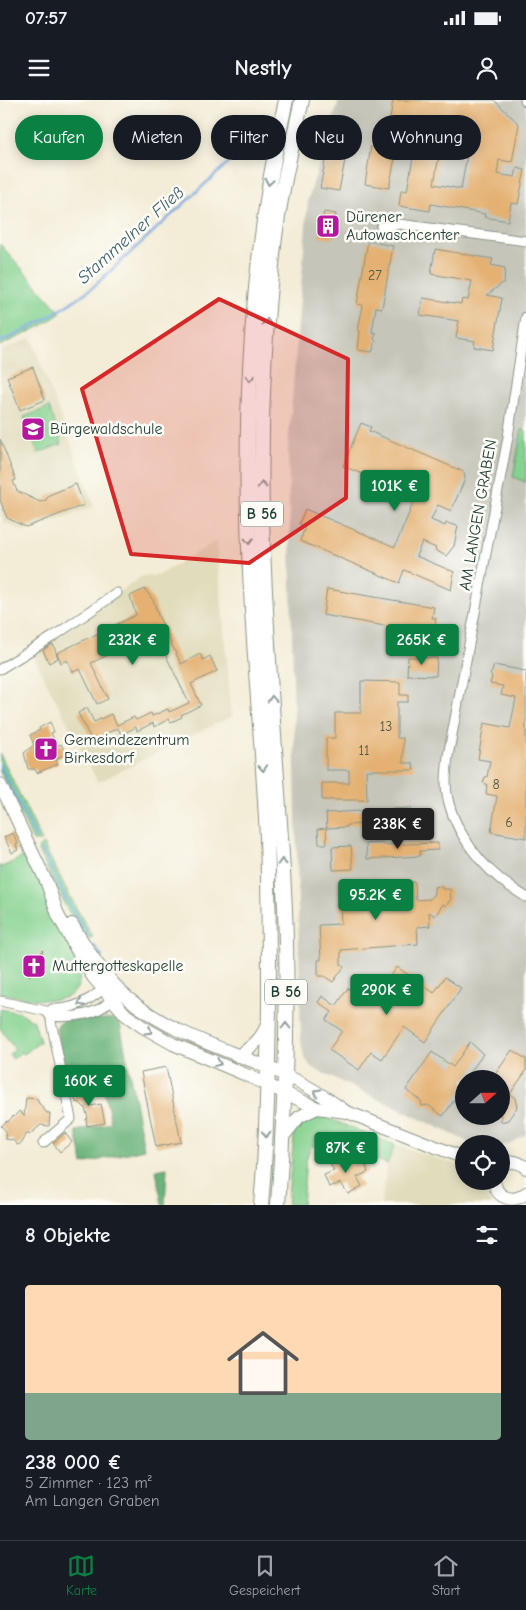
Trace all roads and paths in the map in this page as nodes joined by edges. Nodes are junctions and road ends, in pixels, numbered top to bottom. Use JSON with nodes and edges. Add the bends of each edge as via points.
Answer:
{"nodes":[{"id":1,"x":286,"y":100,"type":"edge"},
{"id":2,"x":302,"y":100,"type":"edge"},
{"id":3,"x":382,"y":227,"type":"dead end"},
{"id":4,"x":526,"y":241,"type":"edge"},
{"id":5,"x":526,"y":317,"type":"edge"},
{"id":6,"x":117,"y":593,"type":"dead end"},
{"id":7,"x":0,"y":669,"type":"edge"},
{"id":8,"x":0,"y":784,"type":"edge"},
{"id":9,"x":526,"y":897,"type":"edge"},
{"id":10,"x":110,"y":992,"type":"junction"},
{"id":11,"x":0,"y":1001,"type":"edge"},
{"id":12,"x":51,"y":1012,"type":"junction"},
{"id":13,"x":269,"y":1020,"type":"junction"},
{"id":14,"x":238,"y":1056,"type":"junction"},
{"id":15,"x":268,"y":1068,"type":"junction"},
{"id":16,"x":285,"y":1075,"type":"junction"},
{"id":17,"x":268,"y":1085,"type":"junction"},
{"id":18,"x":284,"y":1093,"type":"junction"},
{"id":19,"x":317,"y":1108,"type":"junction"},
{"id":20,"x":347,"y":1112,"type":"junction"},
{"id":21,"x":282,"y":1139,"type":"junction"},
{"id":22,"x":42,"y":1143,"type":"dead end"},
{"id":23,"x":455,"y":1154,"type":"edge"},
{"id":24,"x":510,"y":1163,"type":"edge"},
{"id":25,"x":525,"y":1164,"type":"edge"},
{"id":26,"x":498,"y":1190,"type":"edge"},
{"id":27,"x":512,"y":1200,"type":"edge"},
{"id":28,"x":261,"y":1205,"type":"edge"},
{"id":29,"x":278,"y":1205,"type":"edge"}],
"edges":[{"from":1,"to":13,"type":"main road","number":"B 56","one_way":true,"via":[[262,235],[253,318],[249,408],[248,516],[267,836]]},
{"from":16,"to":2,"type":"main road","number":"B 56","one_way":true,"via":[[285,910],[264,565],[262,410],[275,237]]},
{"from":3,"to":4,"type":"street","via":[[399,224]]},
{"from":5,"to":9,"type":"street","name":"AM LANGEN GRABEN","via":[[508,437],[448,756],[446,784],[460,831],[470,846],[500,879]]},
{"from":6,"to":7,"type":"street"},
{"from":8,"to":10,"type":"main road","via":[[47,883],[102,971]]},
{"from":10,"to":12,"type":"street","one_way":true,"via":[[71,1008]]},
{"from":10,"to":12,"type":"street","via":[[94,1011],[69,1017]]},
{"from":10,"to":14,"type":"main road","via":[[167,1025]]},
{"from":10,"to":17,"type":"main road","one_way":true,"via":[[126,1015],[154,1034]]},
{"from":11,"to":12,"type":"street"},
{"from":12,"to":22,"type":"street","via":[[71,1119]]},
{"from":13,"to":14,"type":"main road","via":[[259,1041]]},
{"from":13,"to":15,"type":"main road","number":"B 56"},
{"from":14,"to":15,"type":"main road"},
{"from":15,"to":16,"type":"main road"},
{"from":15,"to":17,"type":"main road","number":"B 56"},
{"from":16,"to":18,"type":"main road","number":"B 56"},
{"from":20,"to":16,"type":"main road","one_way":true},
{"from":17,"to":18,"type":"main road"},
{"from":17,"to":28,"type":"main road","number":"B 56","one_way":true},
{"from":18,"to":19,"type":"main road"},
{"from":18,"to":21,"type":"main road","number":"B 56"},
{"from":19,"to":20,"type":"main road"},
{"from":19,"to":21,"type":"main road","via":[[299,1117]]},
{"from":20,"to":23,"type":"main road"},
{"from":21,"to":29,"type":"main road","number":"B 56"},
{"from":24,"to":25,"type":"main road"},
{"from":26,"to":27,"type":"main road"}]}
